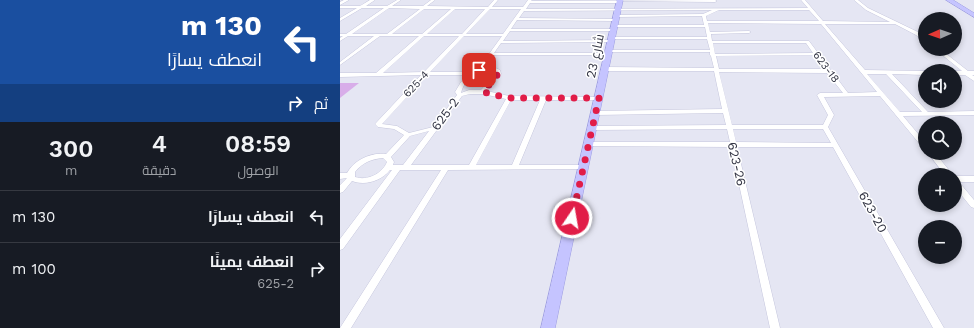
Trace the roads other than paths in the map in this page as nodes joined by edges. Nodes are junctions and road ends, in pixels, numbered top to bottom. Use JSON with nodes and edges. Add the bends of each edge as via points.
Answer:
{"nodes":[{"id":1,"x":347,"y":0,"type":"edge"},
{"id":2,"x":373,"y":0,"type":"edge"},
{"id":3,"x":400,"y":0,"type":"edge"},
{"id":4,"x":433,"y":0,"type":"edge"},
{"id":5,"x":496,"y":0,"type":"edge"},
{"id":6,"x":715,"y":0,"type":"edge"},
{"id":7,"x":803,"y":0,"type":"edge"},
{"id":8,"x":856,"y":0,"type":"edge"},
{"id":9,"x":949,"y":0,"type":"edge"},
{"id":10,"x":530,"y":1,"type":"edge"},
{"id":11,"x":340,"y":4,"type":"edge"},
{"id":12,"x":340,"y":7,"type":"edge"},
{"id":13,"x":361,"y":8,"type":"junction"},
{"id":14,"x":388,"y":8,"type":"junction"},
{"id":15,"x":422,"y":8,"type":"junction"},
{"id":16,"x":454,"y":8,"type":"junction"},
{"id":17,"x":488,"y":8,"type":"junction"},
{"id":18,"x":524,"y":9,"type":"junction"},
{"id":19,"x":718,"y":9,"type":"junction"},
{"id":20,"x":811,"y":9,"type":"junction"},
{"id":21,"x":974,"y":15,"type":"edge"},
{"id":22,"x":516,"y":19,"type":"junction"},
{"id":23,"x":340,"y":20,"type":"edge"},
{"id":24,"x":722,"y":22,"type":"junction"},
{"id":25,"x":745,"y":22,"type":"junction"},
{"id":26,"x":896,"y":22,"type":"junction"},
{"id":27,"x":615,"y":23,"type":"edge"},
{"id":28,"x":822,"y":23,"type":"junction"},
{"id":29,"x":707,"y":29,"type":"junction"},
{"id":30,"x":507,"y":32,"type":"junction"},
{"id":31,"x":749,"y":32,"type":"junction"},
{"id":32,"x":918,"y":34,"type":"edge"},
{"id":33,"x":340,"y":35,"type":"edge"},
{"id":34,"x":348,"y":35,"type":"junction"},
{"id":35,"x":379,"y":35,"type":"junction"},
{"id":36,"x":388,"y":35,"type":"junction"},
{"id":37,"x":423,"y":35,"type":"junction"},
{"id":38,"x":463,"y":35,"type":"junction"},
{"id":39,"x":340,"y":40,"type":"edge"},
{"id":40,"x":500,"y":42,"type":"junction"},
{"id":41,"x":753,"y":42,"type":"junction"},
{"id":42,"x":712,"y":53,"type":"junction"},
{"id":43,"x":491,"y":54,"type":"junction"},
{"id":44,"x":816,"y":54,"type":"junction"},
{"id":45,"x":945,"y":56,"type":"edge"},
{"id":46,"x":340,"y":64,"type":"edge"},
{"id":47,"x":486,"y":66,"type":"junction"},
{"id":48,"x":605,"y":70,"type":"junction"},
{"id":49,"x":716,"y":70,"type":"junction"},
{"id":50,"x":828,"y":71,"type":"junction"},
{"id":51,"x":864,"y":72,"type":"junction"},
{"id":52,"x":888,"y":72,"type":"junction"},
{"id":53,"x":425,"y":73,"type":"junction"},
{"id":54,"x":472,"y":73,"type":"junction"},
{"id":55,"x":918,"y":73,"type":"edge"},
{"id":56,"x":962,"y":73,"type":"edge"},
{"id":57,"x":966,"y":73,"type":"junction"},
{"id":58,"x":974,"y":73,"type":"edge"},
{"id":59,"x":377,"y":74,"type":"junction"},
{"id":60,"x":340,"y":75,"type":"edge"},
{"id":61,"x":974,"y":79,"type":"edge"},
{"id":62,"x":483,"y":92,"type":"junction"},
{"id":63,"x":460,"y":94,"type":"junction"},
{"id":64,"x":882,"y":94,"type":"junction"},
{"id":65,"x":847,"y":95,"type":"junction"},
{"id":66,"x":508,"y":98,"type":"junction"},
{"id":67,"x":544,"y":98,"type":"junction"},
{"id":68,"x":599,"y":98,"type":"junction"},
{"id":69,"x":725,"y":111,"type":"junction"},
{"id":70,"x":595,"y":113,"type":"junction"},
{"id":71,"x":974,"y":113,"type":"edge"},
{"id":72,"x":898,"y":114,"type":"junction"},
{"id":73,"x":927,"y":114,"type":"junction"},
{"id":74,"x":729,"y":127,"type":"junction"},
{"id":75,"x":824,"y":127,"type":"junction"},
{"id":76,"x":435,"y":128,"type":"junction"},
{"id":77,"x":592,"y":128,"type":"junction"},
{"id":78,"x":408,"y":135,"type":"junction"},
{"id":79,"x":918,"y":138,"type":"edge"},
{"id":80,"x":588,"y":144,"type":"junction"},
{"id":81,"x":733,"y":145,"type":"junction"},
{"id":82,"x":836,"y":145,"type":"junction"},
{"id":83,"x":387,"y":157,"type":"junction"},
{"id":84,"x":937,"y":160,"type":"edge"},
{"id":85,"x":584,"y":167,"type":"junction"},
{"id":86,"x":388,"y":168,"type":"junction"},
{"id":87,"x":402,"y":168,"type":"junction"},
{"id":88,"x":446,"y":168,"type":"junction"},
{"id":89,"x":471,"y":168,"type":"junction"},
{"id":90,"x":515,"y":168,"type":"junction"},
{"id":91,"x":943,"y":168,"type":"edge"},
{"id":92,"x":340,"y":176,"type":"edge"},
{"id":93,"x":350,"y":176,"type":"junction"},
{"id":94,"x":974,"y":179,"type":"edge"},
{"id":95,"x":962,"y":180,"type":"edge"},
{"id":96,"x":340,"y":190,"type":"edge"},
{"id":97,"x":962,"y":190,"type":"edge"},
{"id":98,"x":974,"y":205,"type":"edge"},
{"id":99,"x":340,"y":246,"type":"edge"},
{"id":100,"x":345,"y":328,"type":"edge"},
{"id":101,"x":548,"y":328,"type":"edge"},
{"id":102,"x":775,"y":328,"type":"edge"},
{"id":103,"x":939,"y":328,"type":"edge"}],
"edges":[{"from":1,"to":11,"type":"street"},
{"from":2,"to":13,"type":"street"},
{"from":3,"to":14,"type":"street"},
{"from":4,"to":15,"type":"street"},
{"from":5,"to":17,"type":"street","name":"625-4"},
{"from":6,"to":19,"type":"street"},
{"from":6,"to":27,"type":"street"},
{"from":7,"to":20,"type":"street"},
{"from":8,"to":26,"type":"street","via":[[867,9]]},
{"from":9,"to":21,"type":"street"},
{"from":10,"to":18,"type":"street"},
{"from":10,"to":27,"type":"street"},
{"from":12,"to":13,"type":"street"},
{"from":13,"to":14,"type":"street"},
{"from":13,"to":23,"type":"street"},
{"from":14,"to":15,"type":"street"},
{"from":14,"to":34,"type":"street"},
{"from":15,"to":16,"type":"street"},
{"from":15,"to":36,"type":"street"},
{"from":16,"to":17,"type":"street"},
{"from":16,"to":37,"type":"street"},
{"from":17,"to":18,"type":"street"},
{"from":17,"to":38,"type":"street","name":"625-4"},
{"from":18,"to":22,"type":"street"},
{"from":18,"to":27,"type":"street"},
{"from":19,"to":20,"type":"street"},
{"from":19,"to":24,"type":"street"},
{"from":19,"to":27,"type":"street"},
{"from":19,"to":29,"type":"street"},
{"from":20,"to":28,"type":"street"},
{"from":22,"to":27,"type":"street"},
{"from":22,"to":30,"type":"street"},
{"from":24,"to":25,"type":"street"},
{"from":24,"to":29,"type":"street"},
{"from":25,"to":28,"type":"street"},
{"from":25,"to":31,"type":"street"},
{"from":26,"to":28,"type":"street"},
{"from":26,"to":32,"type":"street"},
{"from":27,"to":29,"type":"street"},
{"from":27,"to":29,"type":"street"},
{"from":27,"to":29,"type":"street"},
{"from":27,"to":30,"type":"street"},
{"from":27,"to":40,"type":"street"},
{"from":27,"to":42,"type":"street"},
{"from":27,"to":43,"type":"street"},
{"from":27,"to":48,"type":"street","name":"شارع 23"},
{"from":28,"to":51,"type":"street"},
{"from":29,"to":31,"type":"street"},
{"from":29,"to":41,"type":"street"},
{"from":29,"to":42,"type":"street","name":"623-26"},
{"from":30,"to":38,"type":"street"},
{"from":30,"to":40,"type":"street"},
{"from":31,"to":41,"type":"street"},
{"from":33,"to":34,"type":"street"},
{"from":34,"to":35,"type":"street"},
{"from":34,"to":39,"type":"street"},
{"from":35,"to":36,"type":"street"},
{"from":35,"to":46,"type":"street"},
{"from":36,"to":37,"type":"street"},
{"from":37,"to":38,"type":"street"},
{"from":37,"to":59,"type":"street"},
{"from":38,"to":53,"type":"street","name":"625-4"},
{"from":40,"to":43,"type":"street"},
{"from":41,"to":44,"type":"street","name":"623-18","via":[[804,42],[809,44]]},
{"from":42,"to":44,"type":"street"},
{"from":42,"to":49,"type":"street","name":"623-26"},
{"from":43,"to":47,"type":"street"},
{"from":44,"to":50,"type":"street","name":"623-18"},
{"from":45,"to":57,"type":"street"},
{"from":47,"to":54,"type":"street","name":"625-2"},
{"from":47,"to":62,"type":"street","via":[[495,69],[498,74]]},
{"from":48,"to":49,"type":"street"},
{"from":48,"to":68,"type":"street","name":"شارع 23"},
{"from":49,"to":50,"type":"street"},
{"from":49,"to":69,"type":"street","name":"623-26"},
{"from":50,"to":65,"type":"street","name":"623-18"},
{"from":51,"to":52,"type":"street"},
{"from":51,"to":64,"type":"street"},
{"from":52,"to":55,"type":"street"},
{"from":52,"to":73,"type":"street"},
{"from":53,"to":54,"type":"street"},
{"from":53,"to":59,"type":"street"},
{"from":53,"to":78,"type":"street","name":"625-4","via":[[378,124],[395,127]]},
{"from":54,"to":63,"type":"street","name":"625-2","via":[[460,87]]},
{"from":56,"to":57,"type":"street"},
{"from":57,"to":58,"type":"street"},
{"from":57,"to":61,"type":"street"},
{"from":59,"to":60,"type":"street"},
{"from":62,"to":63,"type":"street"},
{"from":62,"to":66,"type":"street"},
{"from":63,"to":76,"type":"street","name":"625-2"},
{"from":64,"to":65,"type":"street"},
{"from":64,"to":72,"type":"street"},
{"from":65,"to":75,"type":"street","via":[[820,95],[831,116]]},
{"from":66,"to":67,"type":"street"},
{"from":66,"to":89,"type":"street"},
{"from":67,"to":68,"type":"street"},
{"from":67,"to":90,"type":"street"},
{"from":68,"to":70,"type":"street","name":"شارع 23"},
{"from":69,"to":70,"type":"street"},
{"from":69,"to":74,"type":"street","name":"623-26"},
{"from":70,"to":77,"type":"street","name":"شارع 23"},
{"from":71,"to":73,"type":"street"},
{"from":72,"to":73,"type":"street"},
{"from":72,"to":79,"type":"street"},
{"from":74,"to":75,"type":"street"},
{"from":74,"to":77,"type":"street"},
{"from":74,"to":81,"type":"street","name":"623-26"},
{"from":75,"to":82,"type":"street","name":"623-20"},
{"from":76,"to":78,"type":"street"},
{"from":76,"to":87,"type":"street","name":"625-2"},
{"from":77,"to":80,"type":"street","name":"شارع 23"},
{"from":78,"to":83,"type":"street"},
{"from":80,"to":81,"type":"street"},
{"from":80,"to":85,"type":"street","name":"شارع 23"},
{"from":81,"to":82,"type":"street"},
{"from":81,"to":102,"type":"street","name":"623-26"},
{"from":82,"to":103,"type":"street","name":"623-20"},
{"from":83,"to":86,"type":"street","via":[[391,162]]},
{"from":83,"to":93,"type":"street","via":[[377,156],[364,160],[353,168]]},
{"from":84,"to":91,"type":"street"},
{"from":85,"to":90,"type":"street"},
{"from":85,"to":101,"type":"street","name":"شارع 23"},
{"from":86,"to":87,"type":"street"},
{"from":86,"to":93,"type":"street","via":[[378,176],[365,180],[354,180]]},
{"from":87,"to":88,"type":"street"},
{"from":87,"to":99,"type":"street","name":"625-2"},
{"from":88,"to":89,"type":"street"},
{"from":88,"to":100,"type":"street"},
{"from":89,"to":90,"type":"street"},
{"from":92,"to":93,"type":"street"},
{"from":93,"to":96,"type":"street"},
{"from":94,"to":95,"type":"street"},
{"from":97,"to":98,"type":"street"}]}
